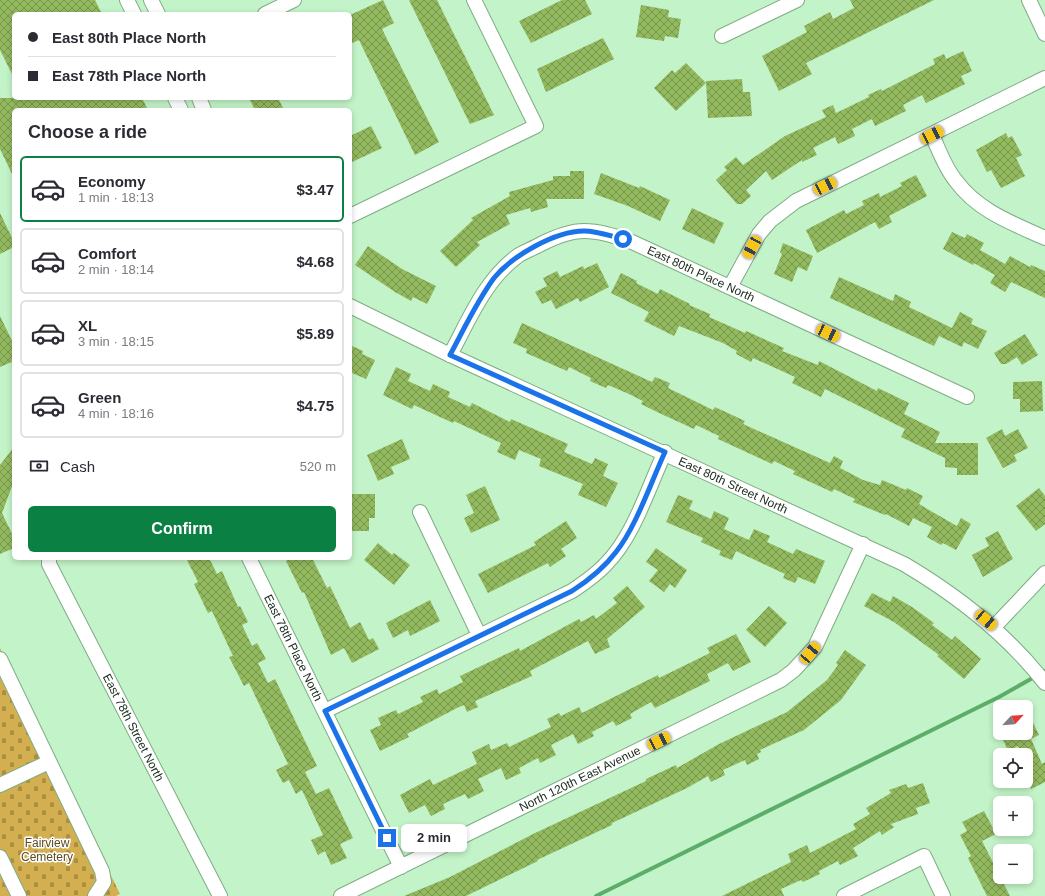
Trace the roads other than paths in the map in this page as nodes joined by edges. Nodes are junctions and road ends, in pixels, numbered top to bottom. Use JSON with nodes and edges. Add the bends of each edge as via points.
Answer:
{"nodes":[{"id":1,"x":128,"y":0,"type":"edge"},
{"id":2,"x":152,"y":0,"type":"edge"},
{"id":3,"x":294,"y":0,"type":"edge"},
{"id":4,"x":474,"y":0,"type":"edge"},
{"id":5,"x":797,"y":0,"type":"edge"},
{"id":6,"x":1029,"y":0,"type":"edge"},
{"id":7,"x":133,"y":12,"type":"edge"},
{"id":8,"x":157,"y":12,"type":"edge"},
{"id":9,"x":269,"y":12,"type":"edge"},
{"id":10,"x":1045,"y":34,"type":"edge"},
{"id":11,"x":722,"y":36,"type":"dead end"},
{"id":12,"x":1045,"y":78,"type":"edge"},
{"id":13,"x":932,"y":135,"type":"junction"},
{"id":14,"x":352,"y":215,"type":"edge"},
{"id":15,"x":1045,"y":238,"type":"edge"},
{"id":16,"x":730,"y":288,"type":"junction"},
{"id":17,"x":352,"y":307,"type":"edge"},
{"id":18,"x":450,"y":355,"type":"junction"},
{"id":19,"x":967,"y":397,"type":"dead end"},
{"id":20,"x":665,"y":452,"type":"junction"},
{"id":21,"x":420,"y":512,"type":"dead end"},
{"id":22,"x":863,"y":544,"type":"junction"},
{"id":23,"x":49,"y":560,"type":"edge"},
{"id":24,"x":250,"y":560,"type":"edge"},
{"id":25,"x":1045,"y":574,"type":"edge"},
{"id":26,"x":994,"y":627,"type":"junction"},
{"id":27,"x":479,"y":635,"type":"junction"},
{"id":28,"x":0,"y":659,"type":"edge"},
{"id":29,"x":1045,"y":683,"type":"edge"},
{"id":30,"x":325,"y":711,"type":"junction"},
{"id":31,"x":49,"y":762,"type":"junction"},
{"id":32,"x":0,"y":786,"type":"edge"},
{"id":33,"x":0,"y":857,"type":"edge"},
{"id":34,"x":401,"y":867,"type":"junction"},
{"id":35,"x":19,"y":896,"type":"edge"},
{"id":36,"x":95,"y":896,"type":"edge"},
{"id":37,"x":220,"y":896,"type":"edge"},
{"id":38,"x":341,"y":896,"type":"edge"},
{"id":39,"x":844,"y":896,"type":"edge"},
{"id":40,"x":943,"y":896,"type":"edge"}],
"edges":[{"from":1,"to":7,"type":"street"},
{"from":2,"to":8,"type":"street"},
{"from":3,"to":9,"type":"street"},
{"from":4,"to":14,"type":"street","via":[[536,126]]},
{"from":5,"to":11,"type":"street"},
{"from":6,"to":10,"type":"street"},
{"from":12,"to":13,"type":"street"},
{"from":13,"to":15,"type":"street","via":[[955,181],[978,204]]},
{"from":13,"to":16,"type":"street","via":[[811,193],[782,210],[759,234]]},
{"from":16,"to":18,"type":"street","name":"East 80th Place North","via":[[632,242],[584,231],[567,233],[520,255],[495,277]]},
{"from":16,"to":19,"type":"street","name":"East 80th Place North"},
{"from":17,"to":18,"type":"street","name":"East 80th Street North"},
{"from":18,"to":20,"type":"street","name":"East 80th Street North"},
{"from":20,"to":22,"type":"street","name":"East 80th Street North"},
{"from":20,"to":27,"type":"street","via":[[626,537],[606,565],[572,591]]},
{"from":21,"to":27,"type":"street"},
{"from":22,"to":26,"type":"street","name":"East 80th Street North","via":[[939,585]]},
{"from":22,"to":34,"type":"street","name":"North 120th East Avenue","via":[[815,647],[781,680]]},
{"from":23,"to":37,"type":"street","name":"East 78th Street North"},
{"from":24,"to":30,"type":"street","name":"East 78th Place North"},
{"from":25,"to":26,"type":"street"},
{"from":26,"to":29,"type":"street","name":"East 80th Street North"},
{"from":27,"to":30,"type":"street"},
{"from":28,"to":31,"type":"street"},
{"from":30,"to":34,"type":"street","name":"East 78th Place North"},
{"from":31,"to":32,"type":"street"},
{"from":31,"to":36,"type":"street","via":[[102,871],[104,882]]},
{"from":33,"to":35,"type":"street"},
{"from":34,"to":38,"type":"street","name":"North 120th East Avenue"},
{"from":39,"to":40,"type":"street","via":[[924,856]]}]}
